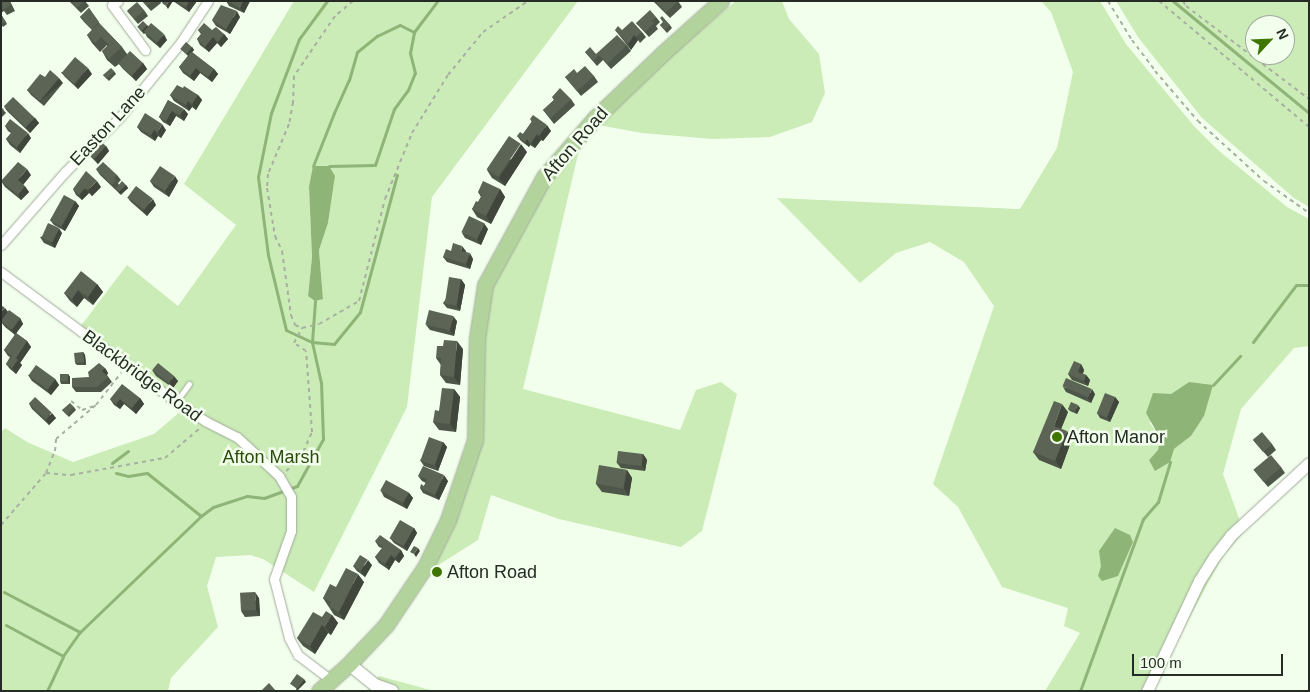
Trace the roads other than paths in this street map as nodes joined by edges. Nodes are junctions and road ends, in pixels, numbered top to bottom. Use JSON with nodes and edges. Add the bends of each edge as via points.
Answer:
{"nodes":[{"id":1,"x":208,"y":1,"type":"edge"},
{"id":2,"x":721,"y":1,"type":"edge"},
{"id":3,"x":113,"y":3,"type":"edge"},
{"id":4,"x":145,"y":50,"type":"dead end"},
{"id":5,"x":1,"y":245,"type":"edge"},
{"id":6,"x":1,"y":272,"type":"edge"},
{"id":7,"x":189,"y":384,"type":"dead end"},
{"id":8,"x":176,"y":402,"type":"junction"},
{"id":9,"x":1309,"y":463,"type":"edge"},
{"id":10,"x":349,"y":664,"type":"junction"},
{"id":11,"x":331,"y":680,"type":"junction"},
{"id":12,"x":319,"y":691,"type":"edge"},
{"id":13,"x":392,"y":691,"type":"edge"},
{"id":14,"x":1147,"y":691,"type":"edge"}],
"edges":[{"from":1,"to":5,"type":"street","name":"Easton Lane","via":[[181,42],[120,117],[65,172]]},
{"from":2,"to":10,"type":"main road","name":"Afton Road","via":[[594,118],[544,177],[486,285],[476,338],[475,440],[448,520],[425,567],[397,609]]},
{"from":3,"to":4,"type":"street"},
{"from":6,"to":8,"type":"street","name":"Blackbridge Road"},
{"from":7,"to":8,"type":"lane"},
{"from":8,"to":11,"type":"street","name":"Blackbridge Road","via":[[237,437],[281,478],[291,497],[291,531],[274,579],[289,638],[298,655]]},
{"from":9,"to":14,"type":"street","via":[[1231,535],[1214,557],[1199,581]]},
{"from":10,"to":11,"type":"main road","name":"Afton Road"},
{"from":10,"to":13,"type":"main road","via":[[375,685]]},
{"from":11,"to":12,"type":"main road","name":"Afton Road"}]}
